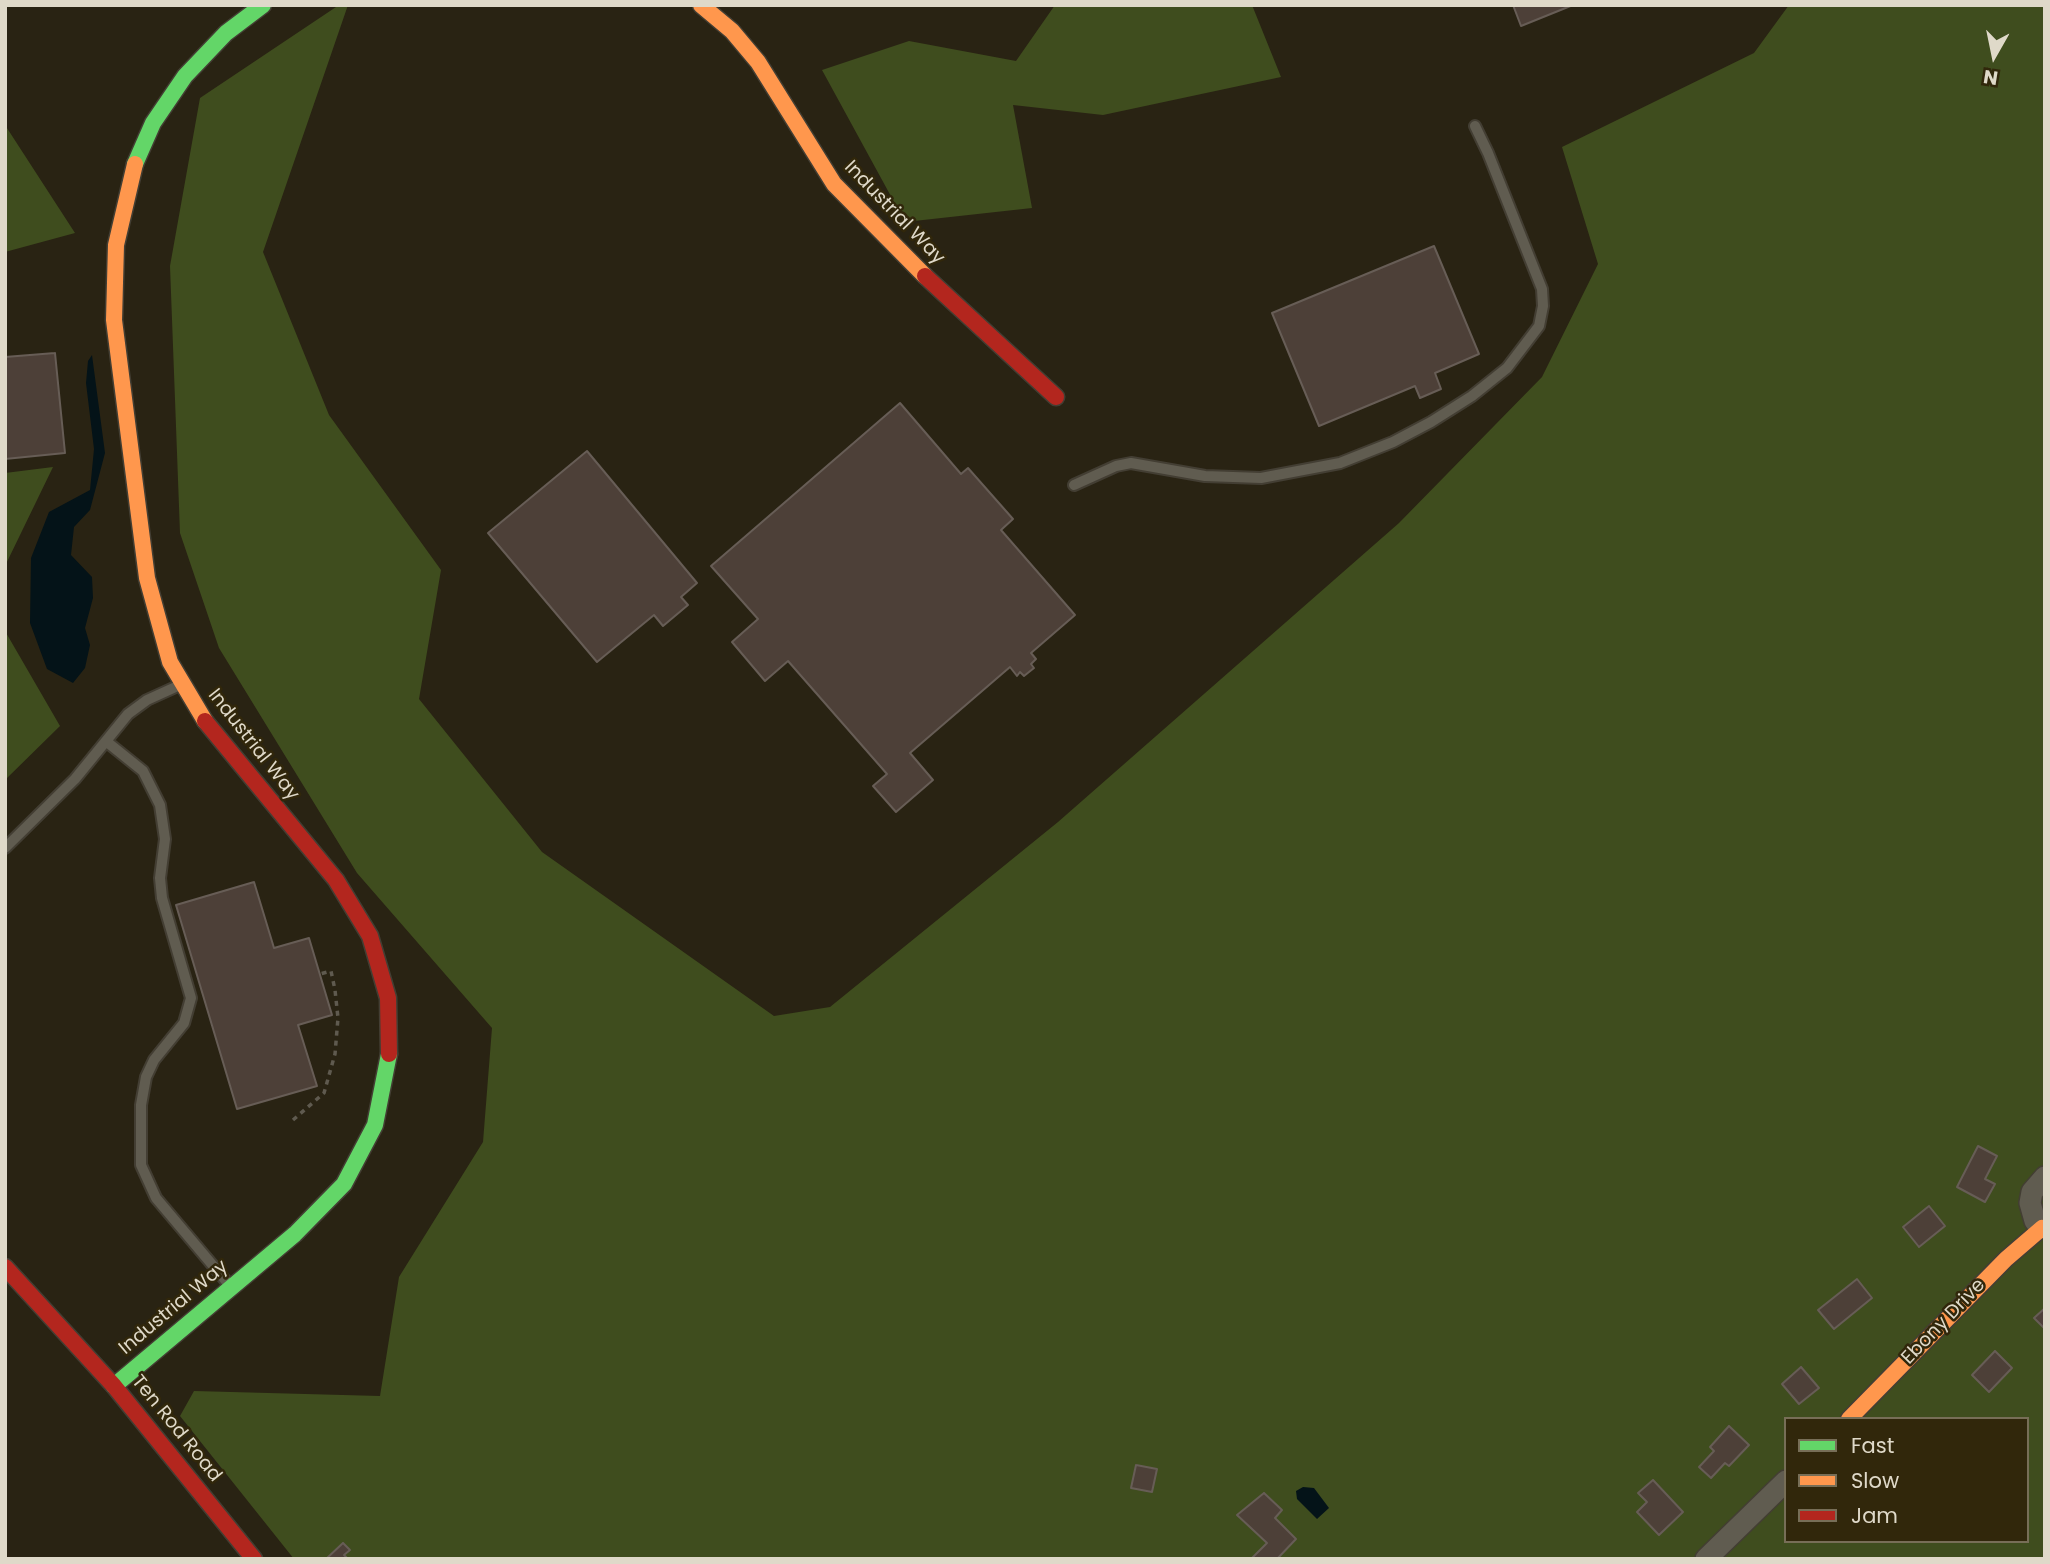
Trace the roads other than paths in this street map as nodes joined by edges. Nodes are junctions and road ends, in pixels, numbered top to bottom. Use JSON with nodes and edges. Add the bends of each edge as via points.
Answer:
{"nodes":[{"id":1,"x":263,"y":5,"type":"edge"},
{"id":2,"x":701,"y":5,"type":"edge"},
{"id":3,"x":1475,"y":126,"type":"dead end"},
{"id":4,"x":1056,"y":397,"type":"dead end"},
{"id":5,"x":1074,"y":485,"type":"dead end"},
{"id":6,"x":181,"y":685,"type":"junction"},
{"id":7,"x":107,"y":742,"type":"junction"},
{"id":8,"x":5,"y":848,"type":"edge"},
{"id":9,"x":2045,"y":1177,"type":"edge"},
{"id":10,"x":2043,"y":1229,"type":"edge"},
{"id":11,"x":5,"y":1267,"type":"edge"},
{"id":12,"x":231,"y":1287,"type":"junction"},
{"id":13,"x":114,"y":1386,"type":"junction"},
{"id":14,"x":1851,"y":1417,"type":"edge"},
{"id":15,"x":1784,"y":1483,"type":"edge"},
{"id":16,"x":254,"y":1559,"type":"edge"},
{"id":17,"x":1706,"y":1559,"type":"edge"}],
"edges":[{"from":1,"to":6,"type":"street","name":"Industrial Way","via":[[207,52],[153,122],[129,178],[116,245],[114,320],[147,578],[160,633]]},
{"from":2,"to":4,"type":"street","name":"Industrial Way","via":[[732,31],[758,62],[834,184],[930,281]]},
{"from":3,"to":5,"type":"lane","via":[[1542,289],[1539,326],[1507,368],[1431,422],[1340,463],[1261,478],[1131,463]]},
{"from":6,"to":7,"type":"lane","via":[[135,708]]},
{"from":6,"to":12,"type":"street","name":"Industrial Way","via":[[213,733],[336,880],[356,911],[381,966],[391,1027],[384,1096],[360,1158],[344,1184],[321,1210]]},
{"from":7,"to":8,"type":"lane"},
{"from":7,"to":12,"type":"lane","via":[[143,771],[160,805],[165,839],[162,898],[191,998],[184,1023],[153,1060],[146,1077],[141,1165],[156,1198]]},
{"from":9,"to":10,"type":"street","name":"Ebony Drive","via":[[2032,1192],[2030,1203],[2035,1221]]},
{"from":10,"to":14,"type":"street","name":"Ebony Drive","via":[[2006,1259]]},
{"from":11,"to":13,"type":"street","name":"Ten Rod Road"},
{"from":12,"to":13,"type":"street","name":"Industrial Way"},
{"from":13,"to":16,"type":"street","name":"Ten Rod Road"},
{"from":15,"to":17,"type":"street"}]}
